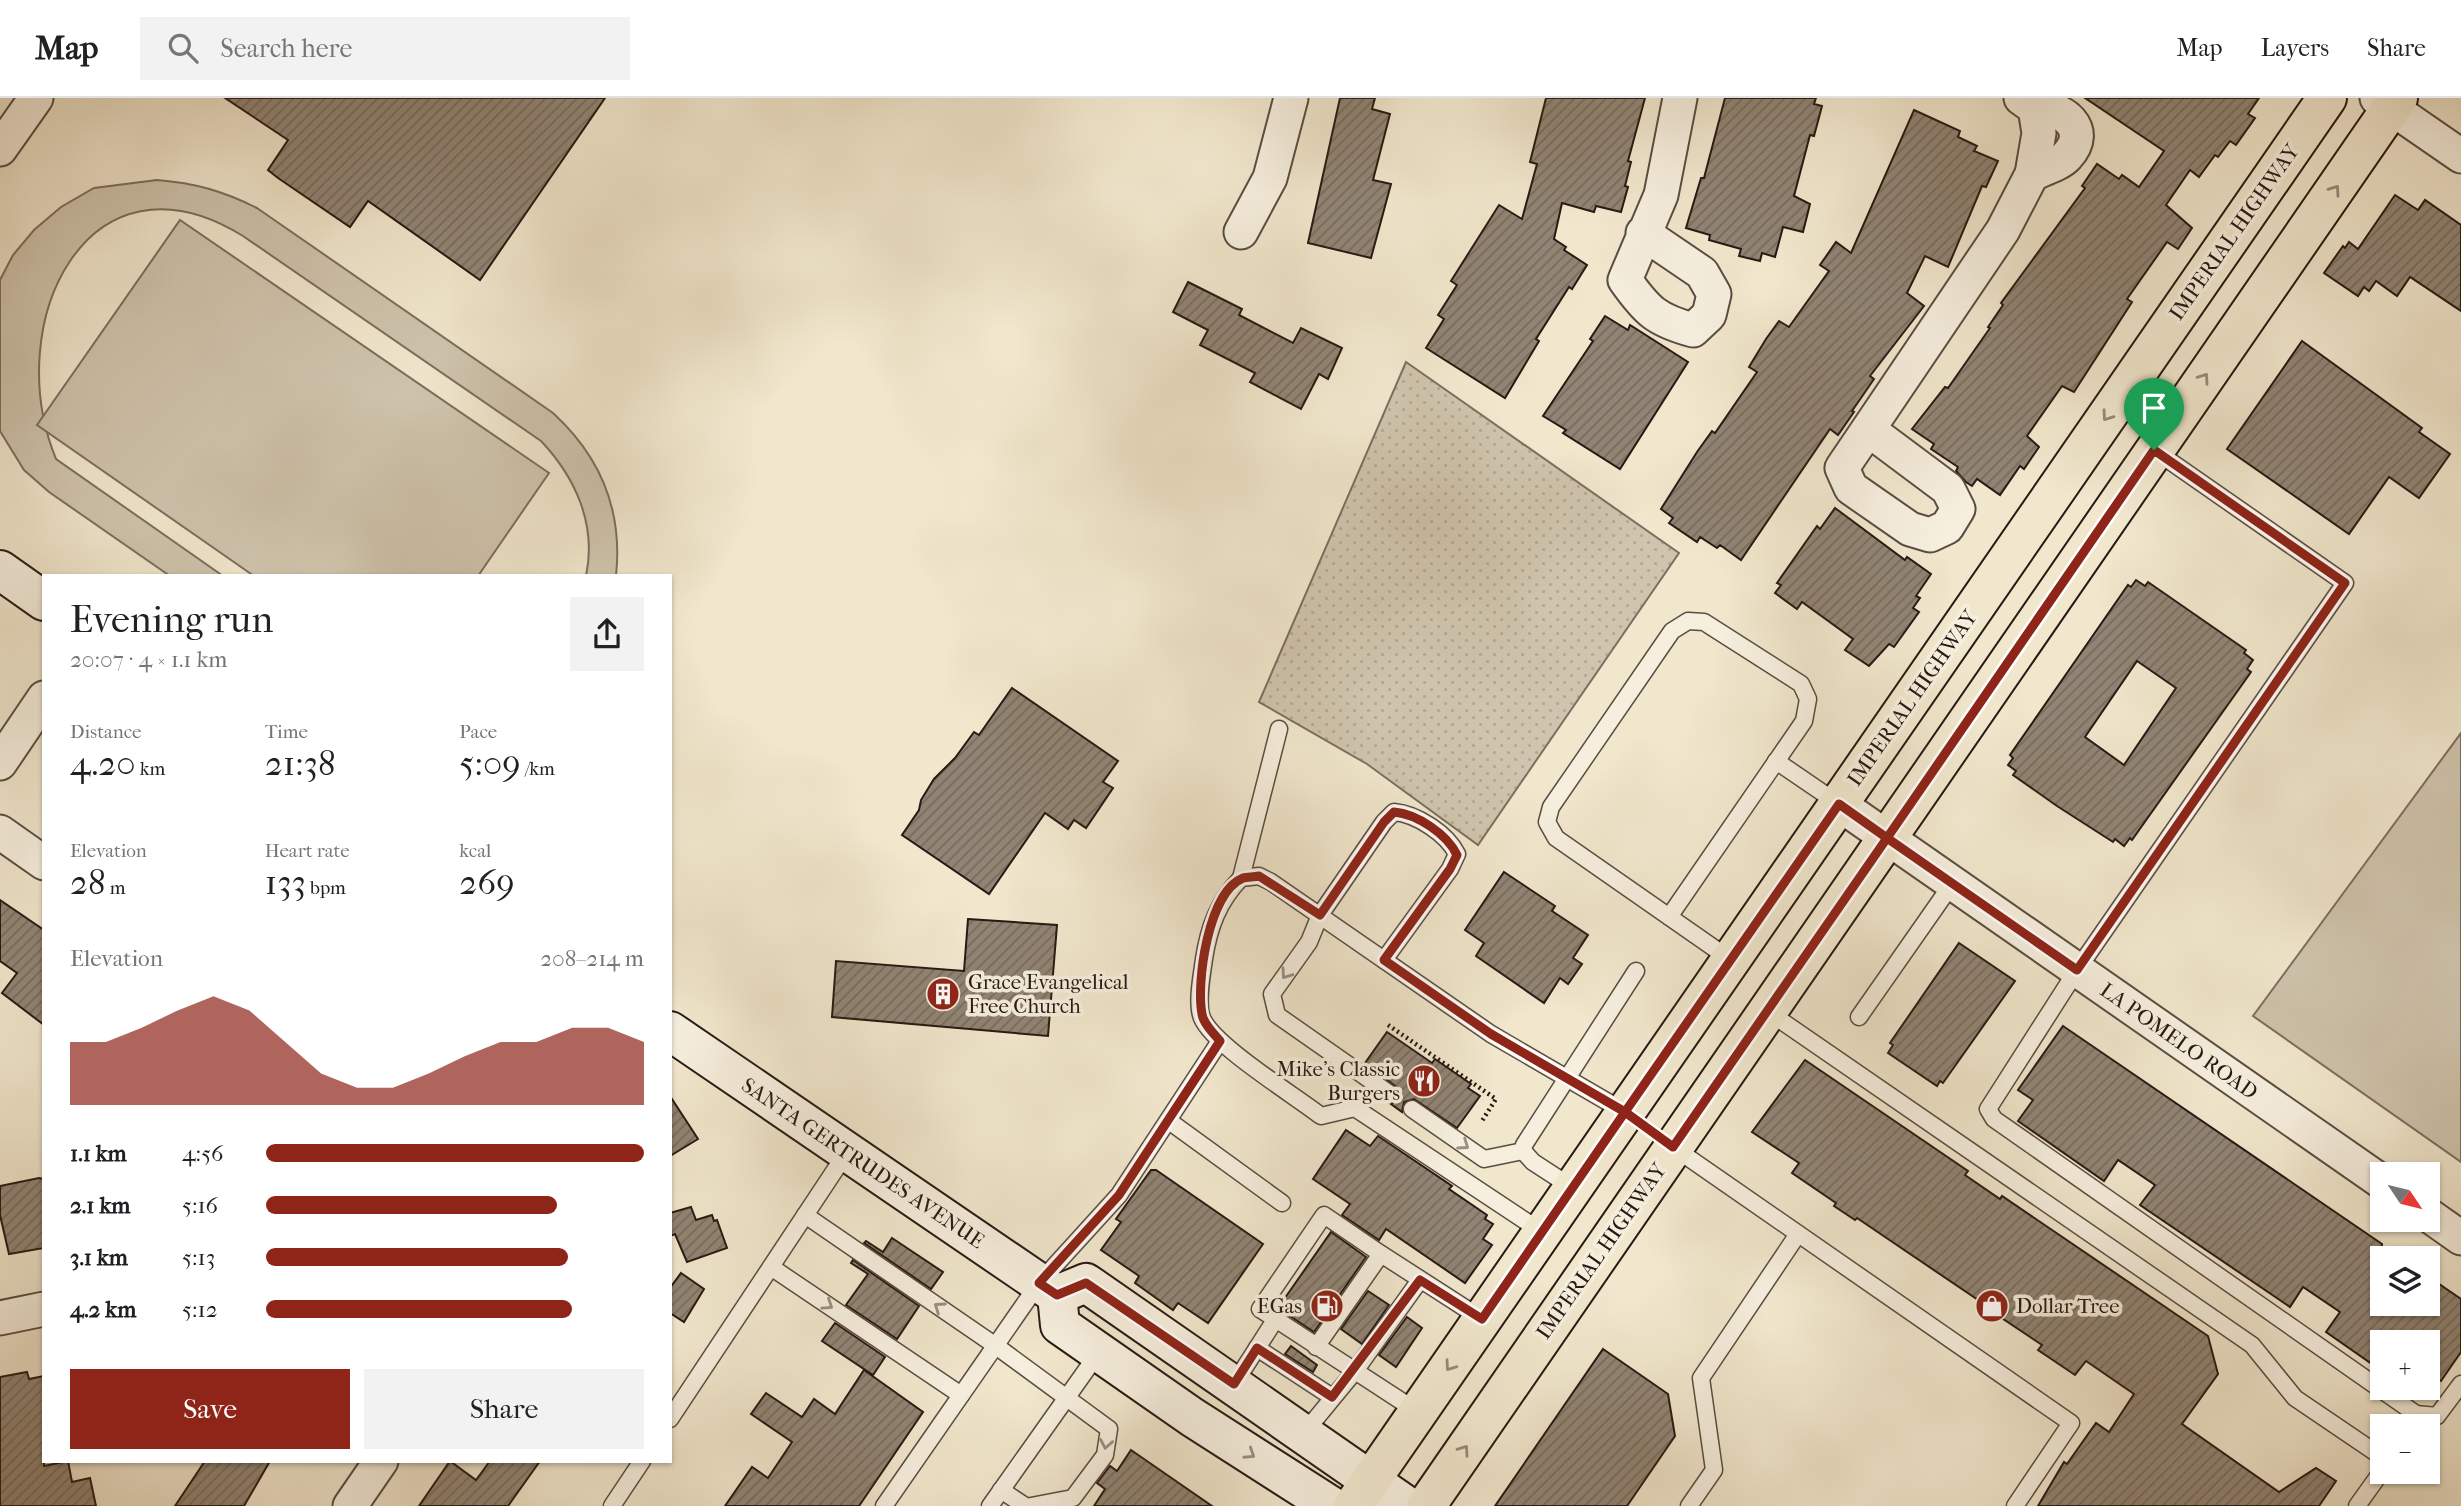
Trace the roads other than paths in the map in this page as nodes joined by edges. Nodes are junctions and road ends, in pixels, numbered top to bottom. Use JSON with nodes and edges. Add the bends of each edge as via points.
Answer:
{"nodes":[{"id":1,"x":36,"y":98,"type":"edge"},
{"id":2,"x":1291,"y":98,"type":"edge"},
{"id":3,"x":1680,"y":98,"type":"edge"},
{"id":4,"x":2327,"y":98,"type":"edge"},
{"id":5,"x":2389,"y":101,"type":"edge"},
{"id":6,"x":2028,"y":103,"type":"edge"},
{"id":7,"x":0,"y":149,"type":"edge"},
{"id":8,"x":2461,"y":156,"type":"edge"},
{"id":9,"x":1241,"y":232,"type":"dead end"},
{"id":10,"x":1643,"y":233,"type":"dead end"},
{"id":11,"x":1869,"y":430,"type":"dead end"},
{"id":12,"x":2154,"y":450,"type":"junction"},
{"id":13,"x":0,"y":570,"type":"edge"},
{"id":14,"x":42,"y":600,"type":"edge"},
{"id":15,"x":42,"y":701,"type":"edge"},
{"id":16,"x":1279,"y":729,"type":"dead end"},
{"id":17,"x":1776,"y":761,"type":"junction"},
{"id":18,"x":0,"y":763,"type":"edge"},
{"id":19,"x":1839,"y":804,"type":"junction"},
{"id":20,"x":0,"y":832,"type":"edge"},
{"id":21,"x":1887,"y":838,"type":"junction"},
{"id":22,"x":42,"y":862,"type":"edge"},
{"id":23,"x":1241,"y":878,"type":"junction"},
{"id":24,"x":1952,"y":884,"type":"junction"},
{"id":25,"x":1320,"y":915,"type":"junction"},
{"id":26,"x":1669,"y":917,"type":"junction"},
{"id":27,"x":1384,"y":960,"type":"junction"},
{"id":28,"x":1731,"y":960,"type":"junction"},
{"id":29,"x":2077,"y":970,"type":"junction"},
{"id":30,"x":1636,"y":971,"type":"dead end"},
{"id":31,"x":1767,"y":1012,"type":"junction"},
{"id":32,"x":1859,"y":1017,"type":"dead end"},
{"id":33,"x":672,"y":1032,"type":"edge"},
{"id":34,"x":1220,"y":1041,"type":"junction"},
{"id":35,"x":1566,"y":1078,"type":"junction"},
{"id":36,"x":1390,"y":1094,"type":"dead end"},
{"id":37,"x":1412,"y":1109,"type":"dead end"},
{"id":38,"x":1625,"y":1112,"type":"junction"},
{"id":39,"x":1169,"y":1121,"type":"junction"},
{"id":40,"x":1673,"y":1147,"type":"junction"},
{"id":41,"x":1523,"y":1151,"type":"junction"},
{"id":42,"x":847,"y":1152,"type":"junction"},
{"id":43,"x":2370,"y":1174,"type":"edge"},
{"id":44,"x":1573,"y":1188,"type":"junction"},
{"id":45,"x":1282,"y":1203,"type":"dead end"},
{"id":46,"x":805,"y":1215,"type":"junction"},
{"id":47,"x":2440,"y":1223,"type":"edge"},
{"id":48,"x":1542,"y":1232,"type":"junction"},
{"id":49,"x":1798,"y":1234,"type":"junction"},
{"id":50,"x":2461,"y":1238,"type":"edge"},
{"id":51,"x":1381,"y":1254,"type":"junction"},
{"id":52,"x":771,"y":1267,"type":"junction"},
{"id":53,"x":1420,"y":1280,"type":"junction"},
{"id":54,"x":1048,"y":1289,"type":"junction"},
{"id":55,"x":42,"y":1309,"type":"edge"},
{"id":56,"x":0,"y":1318,"type":"edge"},
{"id":57,"x":1482,"y":1319,"type":"junction"},
{"id":58,"x":1275,"y":1320,"type":"junction"},
{"id":59,"x":996,"y":1346,"type":"junction"},
{"id":60,"x":1316,"y":1347,"type":"junction"},
{"id":61,"x":1257,"y":1348,"type":"junction"},
{"id":62,"x":1099,"y":1352,"type":"junction"},
{"id":63,"x":1354,"y":1371,"type":"junction"},
{"id":64,"x":1234,"y":1384,"type":"junction"},
{"id":65,"x":2461,"y":1384,"type":"edge"},
{"id":66,"x":961,"y":1395,"type":"junction"},
{"id":67,"x":1332,"y":1397,"type":"junction"},
{"id":68,"x":1066,"y":1398,"type":"junction"},
{"id":69,"x":1418,"y":1412,"type":"junction"},
{"id":70,"x":672,"y":1416,"type":"edge"},
{"id":71,"x":1304,"y":1433,"type":"junction"},
{"id":72,"x":2370,"y":1449,"type":"edge"},
{"id":73,"x":380,"y":1463,"type":"edge"},
{"id":74,"x":641,"y":1463,"type":"edge"},
{"id":75,"x":2373,"y":1484,"type":"edge"},
{"id":76,"x":1001,"y":1490,"type":"junction"},
{"id":77,"x":1362,"y":1493,"type":"edge"},
{"id":78,"x":350,"y":1506,"type":"edge"},
{"id":79,"x":612,"y":1506,"type":"edge"},
{"id":80,"x":884,"y":1506,"type":"edge"},
{"id":81,"x":990,"y":1506,"type":"edge"},
{"id":82,"x":1025,"y":1506,"type":"edge"},
{"id":83,"x":1031,"y":1506,"type":"edge"},
{"id":84,"x":1331,"y":1506,"type":"edge"},
{"id":85,"x":1407,"y":1506,"type":"edge"},
{"id":86,"x":1426,"y":1506,"type":"edge"},
{"id":87,"x":1689,"y":1506,"type":"edge"},
{"id":88,"x":2015,"y":1506,"type":"edge"},
{"id":89,"x":2357,"y":1506,"type":"edge"}],
"edges":[{"from":1,"to":7,"type":"street"},
{"from":2,"to":9,"type":"street","via":[[1270,178]]},
{"from":3,"to":10,"type":"street","via":[[1661,195]]},
{"from":4,"to":19,"type":"main road","name":"IMPERIAL HIGHWAY","one_way":true},
{"from":5,"to":8,"type":"street"},
{"from":12,"to":5,"type":"main road","name":"IMPERIAL HIGHWAY","one_way":true},
{"from":6,"to":11,"type":"street","via":[[2039,133],[2032,174],[2003,230]]},
{"from":12,"to":21,"type":"main road","name":"IMPERIAL HIGHWAY"},
{"from":12,"to":29,"type":"lane","via":[[2345,583]]},
{"from":13,"to":14,"type":"main road"},
{"from":15,"to":18,"type":"street"},
{"from":16,"to":23,"type":"lane"},
{"from":17,"to":19,"type":"lane"},
{"from":17,"to":26,"type":"lane"},
{"from":17,"to":26,"type":"lane","via":[[1804,721],[1808,699],[1801,684],[1704,622],[1688,621],[1672,631],[1551,807],[1547,822],[1556,838]]},
{"from":19,"to":21,"type":"street","name":"LA POMELO ROAD"},
{"from":19,"to":28,"type":"main road","name":"IMPERIAL HIGHWAY"},
{"from":20,"to":22,"type":"street"},
{"from":21,"to":24,"type":"street","name":"LA POMELO ROAD"},
{"from":21,"to":31,"type":"main road","name":"IMPERIAL HIGHWAY"},
{"from":23,"to":25,"type":"lane","via":[[1259,876]]},
{"from":23,"to":34,"type":"lane","via":[[1222,902],[1208,932],[1202,975],[1202,1017]]},
{"from":24,"to":29,"type":"street","name":"LA POMELO ROAD"},
{"from":24,"to":32,"type":"lane"},
{"from":25,"to":27,"type":"lane"},
{"from":25,"to":27,"type":"lane","via":[[1394,812],[1409,813],[1451,842],[1457,855],[1450,869]]},
{"from":25,"to":36,"type":"lane","one_way":true,"via":[[1309,942],[1272,994],[1277,1015]]},
{"from":26,"to":28,"type":"lane"},
{"from":27,"to":35,"type":"lane","via":[[1491,1034]]},
{"from":28,"to":38,"type":"main road","name":"IMPERIAL HIGHWAY"},
{"from":29,"to":43,"type":"street","name":"LA POMELO ROAD"},
{"from":29,"to":65,"type":"lane","via":[[1988,1109],[1994,1119],[2416,1414],[2437,1416]]},
{"from":30,"to":35,"type":"lane"},
{"from":31,"to":40,"type":"main road","name":"IMPERIAL HIGHWAY"},
{"from":31,"to":72,"type":"lane","via":[[2252,1345],[2295,1398]]},
{"from":33,"to":42,"type":"main road","name":"SANTA GERTRUDES AVENUE"},
{"from":34,"to":39,"type":"lane"},
{"from":34,"to":48,"type":"lane","via":[[1321,1116],[1355,1108]]},
{"from":35,"to":38,"type":"lane"},
{"from":35,"to":41,"type":"lane"},
{"from":37,"to":41,"type":"lane","one_way":true,"via":[[1484,1159]]},
{"from":38,"to":40,"type":"main road"},
{"from":38,"to":44,"type":"main road","name":"IMPERIAL HIGHWAY"},
{"from":39,"to":45,"type":"lane"},
{"from":39,"to":54,"type":"lane"},
{"from":40,"to":49,"type":"lane"},
{"from":86,"to":40,"type":"main road","name":"IMPERIAL HIGHWAY","one_way":true},
{"from":41,"to":44,"type":"lane"},
{"from":42,"to":46,"type":"lane"},
{"from":42,"to":54,"type":"main road","name":"SANTA GERTRUDES AVENUE"},
{"from":44,"to":48,"type":"main road","name":"IMPERIAL HIGHWAY"},
{"from":46,"to":52,"type":"lane"},
{"from":59,"to":46,"type":"lane","one_way":true},
{"from":47,"to":50,"type":"street"},
{"from":48,"to":57,"type":"main road","name":"IMPERIAL HIGHWAY"},
{"from":49,"to":87,"type":"lane","via":[[1701,1378],[1714,1470]]},
{"from":49,"to":88,"type":"lane","via":[[2071,1423]]},
{"from":51,"to":53,"type":"lane"},
{"from":51,"to":58,"type":"lane","via":[[1324,1215],[1260,1309]]},
{"from":51,"to":60,"type":"lane"},
{"from":52,"to":66,"type":"lane","one_way":true},
{"from":52,"to":70,"type":"lane"},
{"from":53,"to":57,"type":"lane"},
{"from":53,"to":63,"type":"lane"},
{"from":54,"to":59,"type":"lane"},
{"from":54,"to":62,"type":"main road","via":[[1060,1325]]},
{"from":54,"to":64,"type":"main road","via":[[1086,1283]]},
{"from":55,"to":56,"type":"street"},
{"from":57,"to":69,"type":"main road","name":"IMPERIAL HIGHWAY","one_way":true},
{"from":58,"to":60,"type":"lane"},
{"from":58,"to":61,"type":"lane"},
{"from":59,"to":66,"type":"lane"},
{"from":59,"to":68,"type":"lane"},
{"from":60,"to":63,"type":"lane"},
{"from":61,"to":64,"type":"lane"},
{"from":61,"to":67,"type":"lane"},
{"from":62,"to":68,"type":"lane"},
{"from":62,"to":84,"type":"main road","one_way":true},
{"from":63,"to":67,"type":"lane"},
{"from":63,"to":69,"type":"lane"},
{"from":64,"to":71,"type":"main road"},
{"from":66,"to":80,"type":"lane"},
{"from":67,"to":71,"type":"lane"},
{"from":68,"to":76,"type":"lane"},
{"from":68,"to":83,"type":"lane","one_way":true,"via":[[1109,1429],[1105,1455],[1073,1498]]},
{"from":69,"to":77,"type":"main road","name":"IMPERIAL HIGHWAY"},
{"from":71,"to":77,"type":"main road"},
{"from":73,"to":78,"type":"street"},
{"from":74,"to":79,"type":"lane"},
{"from":75,"to":89,"type":"lane"},
{"from":76,"to":81,"type":"lane"},
{"from":76,"to":82,"type":"lane"},
{"from":77,"to":85,"type":"main road"}]}
